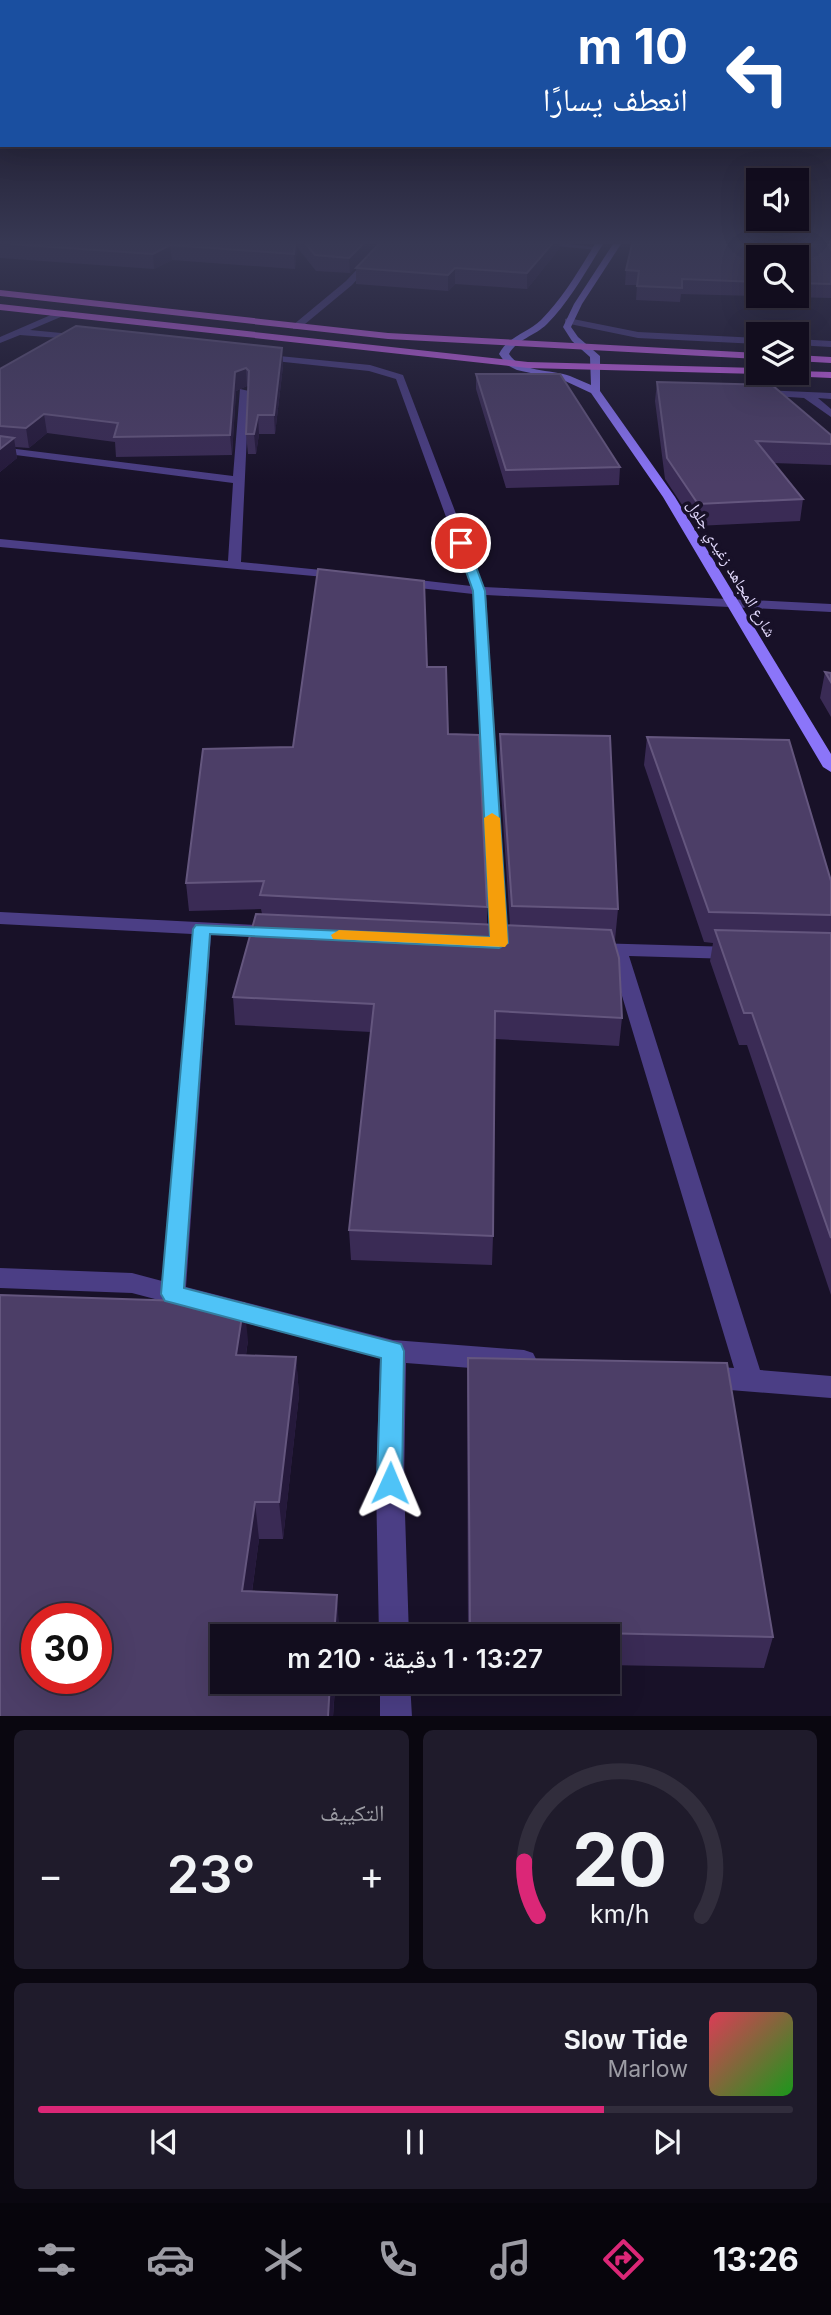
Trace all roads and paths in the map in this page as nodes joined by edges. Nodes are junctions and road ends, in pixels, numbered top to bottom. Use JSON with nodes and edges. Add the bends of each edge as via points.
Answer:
{"nodes":[{"id":1,"x":37,"y":324,"type":"edge"},
{"id":2,"x":153,"y":324,"type":"edge"},
{"id":3,"x":271,"y":324,"type":"edge"},
{"id":4,"x":300,"y":324,"type":"edge"},
{"id":5,"x":540,"y":324,"type":"edge"},
{"id":6,"x":568,"y":324,"type":"edge"},
{"id":7,"x":583,"y":324,"type":"edge"},
{"id":8,"x":296,"y":327,"type":"junction"},
{"id":9,"x":19,"y":332,"type":"junction"},
{"id":10,"x":0,"y":340,"type":"edge"},
{"id":11,"x":100,"y":340,"type":"edge"},
{"id":12,"x":746,"y":340,"type":"edge"},
{"id":13,"x":515,"y":341,"type":"junction"},
{"id":14,"x":809,"y":342,"type":"edge"},
{"id":15,"x":827,"y":343,"type":"edge"},
{"id":16,"x":582,"y":344,"type":"junction"},
{"id":17,"x":746,"y":355,"type":"edge"},
{"id":18,"x":249,"y":356,"type":"edge"},
{"id":19,"x":809,"y":358,"type":"edge"},
{"id":20,"x":831,"y":359,"type":"edge"},
{"id":21,"x":510,"y":363,"type":"junction"},
{"id":22,"x":597,"y":368,"type":"junction"},
{"id":23,"x":746,"y":371,"type":"edge"},
{"id":24,"x":809,"y":374,"type":"edge"},
{"id":25,"x":831,"y":375,"type":"edge"},
{"id":26,"x":758,"y":385,"type":"edge"},
{"id":27,"x":244,"y":391,"type":"edge"},
{"id":28,"x":594,"y":391,"type":"junction"},
{"id":29,"x":748,"y":393,"type":"edge"},
{"id":30,"x":761,"y":393,"type":"junction"},
{"id":31,"x":807,"y":395,"type":"junction"},
{"id":32,"x":831,"y":396,"type":"edge"},
{"id":33,"x":831,"y":414,"type":"edge"},
{"id":34,"x":0,"y":450,"type":"edge"},
{"id":35,"x":240,"y":480,"type":"junction"},
{"id":36,"x":0,"y":543,"type":"edge"},
{"id":37,"x":234,"y":565,"type":"junction"},
{"id":38,"x":356,"y":578,"type":"edge"},
{"id":39,"x":384,"y":581,"type":"edge"},
{"id":40,"x":479,"y":591,"type":"junction"},
{"id":41,"x":731,"y":603,"type":"junction"},
{"id":42,"x":831,"y":608,"type":"edge"},
{"id":43,"x":831,"y":767,"type":"edge"},
{"id":44,"x":0,"y":918,"type":"edge"},
{"id":45,"x":202,"y":929,"type":"junction"},
{"id":46,"x":296,"y":933,"type":"edge"},
{"id":47,"x":499,"y":943,"type":"edge"},
{"id":48,"x":579,"y":948,"type":"edge"},
{"id":49,"x":618,"y":951,"type":"junction"},
{"id":50,"x":751,"y":954,"type":"edge"},
{"id":51,"x":0,"y":1279,"type":"edge"},
{"id":52,"x":173,"y":1294,"type":"junction"},
{"id":53,"x":393,"y":1351,"type":"junction"},
{"id":54,"x":546,"y":1363,"type":"edge"},
{"id":55,"x":682,"y":1375,"type":"edge"},
{"id":56,"x":751,"y":1381,"type":"junction"},
{"id":57,"x":831,"y":1387,"type":"edge"},
{"id":58,"x":394,"y":1624,"type":"edge"},
{"id":59,"x":395,"y":1694,"type":"edge"},
{"id":60,"x":396,"y":1716,"type":"edge"}],
"edges":[{"from":1,"to":9,"type":"street"},
{"from":2,"to":21,"type":"main road"},
{"from":3,"to":8,"type":"main road"},
{"from":4,"to":8,"type":"street"},
{"from":5,"to":13,"type":"street"},
{"from":6,"to":16,"type":"street","via":[[569,332]]},
{"from":7,"to":12,"type":"street","via":[[638,335]]},
{"from":8,"to":13,"type":"main road","via":[[409,338]]},
{"from":9,"to":10,"type":"street"},
{"from":9,"to":11,"type":"street"},
{"from":13,"to":16,"type":"main road"},
{"from":13,"to":21,"type":"street","via":[[504,354]]},
{"from":14,"to":15,"type":"street"},
{"from":15,"to":20,"type":"main road"},
{"from":16,"to":17,"type":"main road"},
{"from":16,"to":22,"type":"street","via":[[596,356]]},
{"from":18,"to":40,"type":"street","via":[[370,369],[400,377]]},
{"from":19,"to":20,"type":"main road"},
{"from":21,"to":22,"type":"main road"},
{"from":21,"to":28,"type":"street"},
{"from":22,"to":23,"type":"main road"},
{"from":22,"to":28,"type":"street"},
{"from":24,"to":25,"type":"main road"},
{"from":26,"to":30,"type":"main road"},
{"from":27,"to":35,"type":"street"},
{"from":28,"to":41,"type":"street","name":"شارع المجاهد زغيدي جلول","via":[[670,497]]},
{"from":29,"to":30,"type":"street"},
{"from":30,"to":31,"type":"street"},
{"from":31,"to":32,"type":"street"},
{"from":31,"to":33,"type":"street"},
{"from":34,"to":35,"type":"street"},
{"from":35,"to":37,"type":"street"},
{"from":36,"to":37,"type":"street"},
{"from":37,"to":38,"type":"street"},
{"from":39,"to":40,"type":"street"},
{"from":40,"to":41,"type":"street"},
{"from":40,"to":47,"type":"street"},
{"from":41,"to":42,"type":"street"},
{"from":41,"to":43,"type":"street","name":"شارع المجاهد زغيدي جلول"},
{"from":44,"to":45,"type":"street"},
{"from":45,"to":46,"type":"street"},
{"from":45,"to":52,"type":"street"},
{"from":48,"to":49,"type":"street"},
{"from":49,"to":50,"type":"street"},
{"from":49,"to":56,"type":"street"},
{"from":51,"to":52,"type":"street","via":[[132,1283]]},
{"from":52,"to":53,"type":"street"},
{"from":53,"to":54,"type":"street"},
{"from":53,"to":58,"type":"street"},
{"from":55,"to":56,"type":"street"},
{"from":56,"to":57,"type":"street"},
{"from":59,"to":60,"type":"street"}]}
